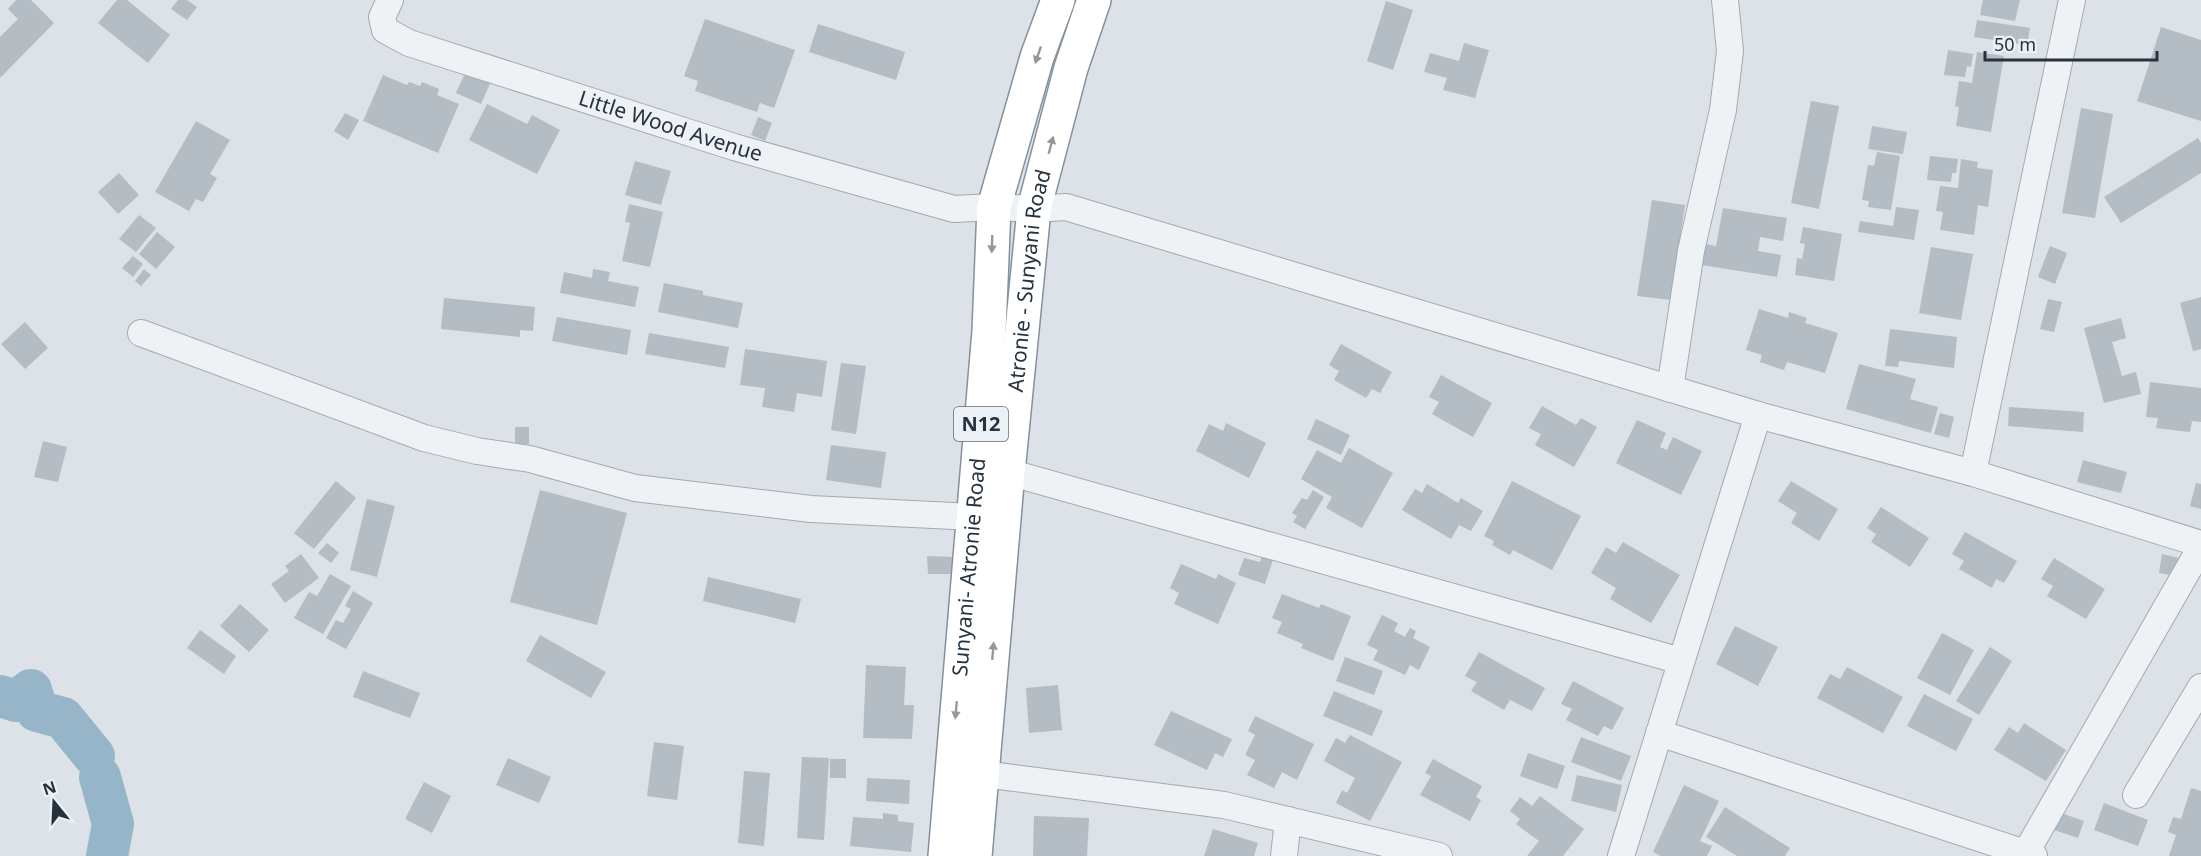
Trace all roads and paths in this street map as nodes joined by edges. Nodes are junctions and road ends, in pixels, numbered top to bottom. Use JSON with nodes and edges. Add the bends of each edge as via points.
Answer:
{"nodes":[{"id":1,"x":390,"y":0,"type":"edge"},
{"id":2,"x":1058,"y":0,"type":"edge"},
{"id":3,"x":1094,"y":0,"type":"edge"},
{"id":4,"x":1725,"y":0,"type":"edge"},
{"id":5,"x":2072,"y":0,"type":"edge"},
{"id":6,"x":994,"y":207,"type":"junction"},
{"id":7,"x":1034,"y":209,"type":"junction"},
{"id":8,"x":141,"y":333,"type":"dead end"},
{"id":9,"x":1670,"y":388,"type":"junction"},
{"id":10,"x":1758,"y":415,"type":"junction"},
{"id":11,"x":1008,"y":472,"type":"junction"},
{"id":12,"x":1973,"y":473,"type":"junction"},
{"id":13,"x":974,"y":517,"type":"junction"},
{"id":14,"x":2201,"y":545,"type":"edge"},
{"id":15,"x":1681,"y":662,"type":"junction"},
{"id":16,"x":2201,"y":687,"type":"edge"},
{"id":17,"x":1659,"y":733,"type":"junction"},
{"id":18,"x":983,"y":774,"type":"junction"},
{"id":19,"x":2136,"y":795,"type":"dead end"},
{"id":20,"x":1288,"y":820,"type":"junction"},
{"id":21,"x":2028,"y":855,"type":"edge"},
{"id":22,"x":945,"y":856,"type":"edge"},
{"id":23,"x":975,"y":856,"type":"edge"},
{"id":24,"x":1284,"y":856,"type":"edge"},
{"id":25,"x":1439,"y":856,"type":"edge"},
{"id":26,"x":1621,"y":856,"type":"edge"}],
"edges":[{"from":1,"to":6,"type":"street","name":"Little Wood Avenue","via":[[382,17],[385,30],[409,43],[735,147],[943,206]]},
{"from":2,"to":6,"type":"highway","name":"Sunyani- Atronie Road","number":"N12","one_way":true,"via":[[1037,57]]},
{"from":7,"to":3,"type":"highway","name":"Atronie - Sunyani Road","number":"N12","one_way":true,"via":[[1071,68]]},
{"from":4,"to":9,"type":"street","via":[[1730,51],[1723,110],[1691,251]]},
{"from":5,"to":12,"type":"street"},
{"from":6,"to":7,"type":"street","name":"Little Wood Avenue"},
{"from":6,"to":13,"type":"highway","name":"Sunyani- Atronie Road","number":"N12","one_way":true},
{"from":7,"to":9,"type":"street","name":"Little Wood Avenue","via":[[1066,207]]},
{"from":7,"to":11,"type":"highway","name":"Atronie - Sunyani Road","number":"N12"},
{"from":8,"to":13,"type":"street","via":[[424,438],[530,459],[635,488],[811,509]]},
{"from":9,"to":10,"type":"street","name":"Little Wood Avenue"},
{"from":10,"to":12,"type":"street","name":"Little Wood Avenue"},
{"from":10,"to":15,"type":"street"},
{"from":11,"to":15,"type":"street"},
{"from":18,"to":11,"type":"highway","name":"Atronie - Sunyani Road","number":"N12","one_way":true},
{"from":12,"to":14,"type":"street","name":"Little Wood Avenue"},
{"from":13,"to":22,"type":"highway","name":"Sunyani- Atronie Road","number":"N12","one_way":true},
{"from":14,"to":21,"type":"street"},
{"from":15,"to":17,"type":"street"},
{"from":16,"to":19,"type":"street"},
{"from":17,"to":21,"type":"street"},
{"from":17,"to":26,"type":"street"},
{"from":18,"to":20,"type":"street","via":[[1224,805]]},
{"from":18,"to":23,"type":"highway","name":"Atronie - Sunyani Road","number":"N12"},
{"from":20,"to":24,"type":"street"},
{"from":20,"to":25,"type":"street"}]}
